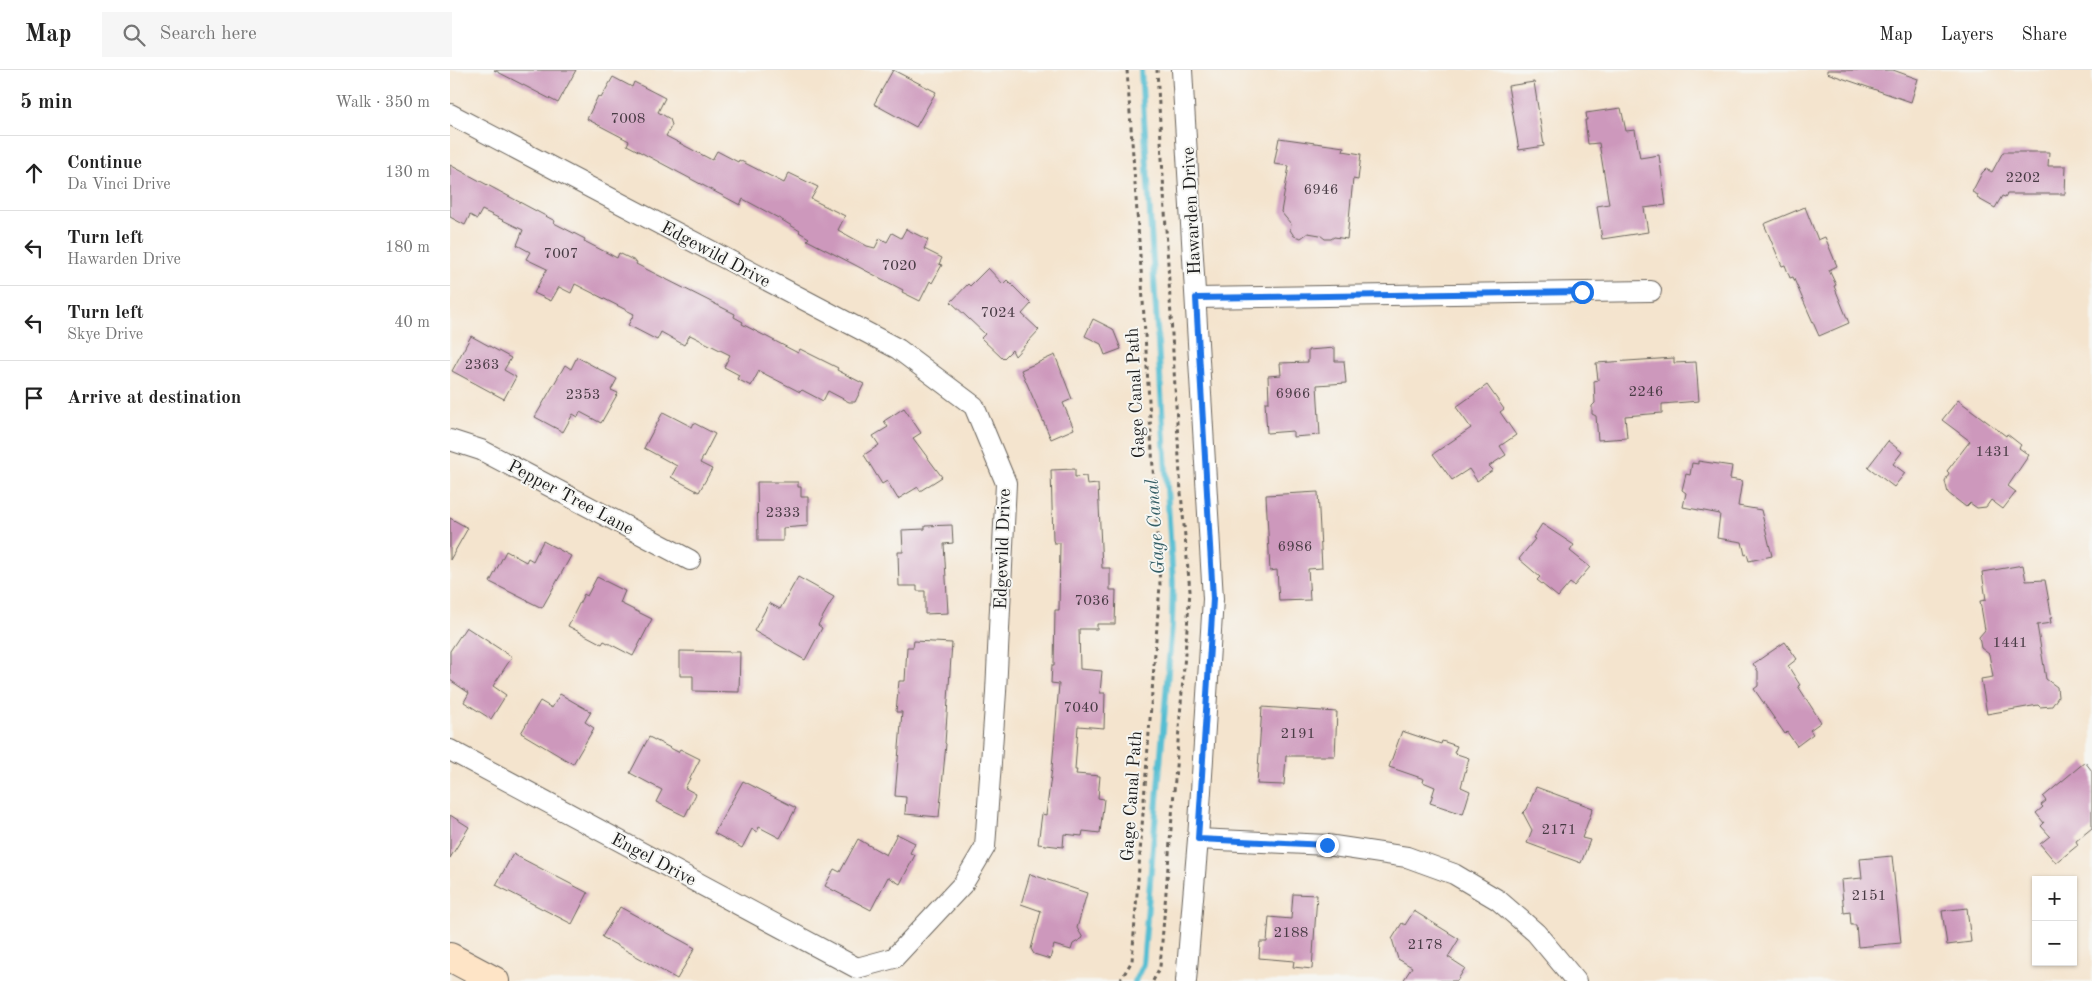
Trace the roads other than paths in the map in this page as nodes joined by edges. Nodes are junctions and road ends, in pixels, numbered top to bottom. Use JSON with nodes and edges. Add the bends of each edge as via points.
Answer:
{"nodes":[{"id":1,"x":1182,"y":70,"type":"edge"},
{"id":2,"x":450,"y":114,"type":"edge"},
{"id":3,"x":1651,"y":291,"type":"dead end"},
{"id":4,"x":1196,"y":298,"type":"junction"},
{"id":5,"x":450,"y":440,"type":"edge"},
{"id":6,"x":690,"y":560,"type":"dead end"},
{"id":7,"x":450,"y":750,"type":"edge"},
{"id":8,"x":1198,"y":839,"type":"junction"},
{"id":9,"x":450,"y":957,"type":"edge"},
{"id":10,"x":857,"y":968,"type":"joint"},
{"id":11,"x":495,"y":981,"type":"edge"},
{"id":12,"x":1186,"y":981,"type":"edge"},
{"id":13,"x":1576,"y":981,"type":"edge"}],
"edges":[{"from":1,"to":4,"type":"street","name":"Hawarden Drive"},
{"from":2,"to":10,"type":"street","name":"Edgewild Drive","via":[[898,349],[974,406],[1006,483],[985,847],[962,884],[894,958]]},
{"from":3,"to":4,"type":"street"},
{"from":4,"to":8,"type":"street","name":"Hawarden Drive","via":[[1213,599]]},
{"from":5,"to":6,"type":"street","name":"Pepper Tree Lane","via":[[481,450]]},
{"from":7,"to":10,"type":"street","name":"Engel Drive"},
{"from":8,"to":12,"type":"street","name":"Hawarden Drive"},
{"from":8,"to":13,"type":"street","via":[[1327,845],[1407,857],[1445,870],[1498,900],[1536,933]]},
{"from":9,"to":11,"type":"main road"}]}
